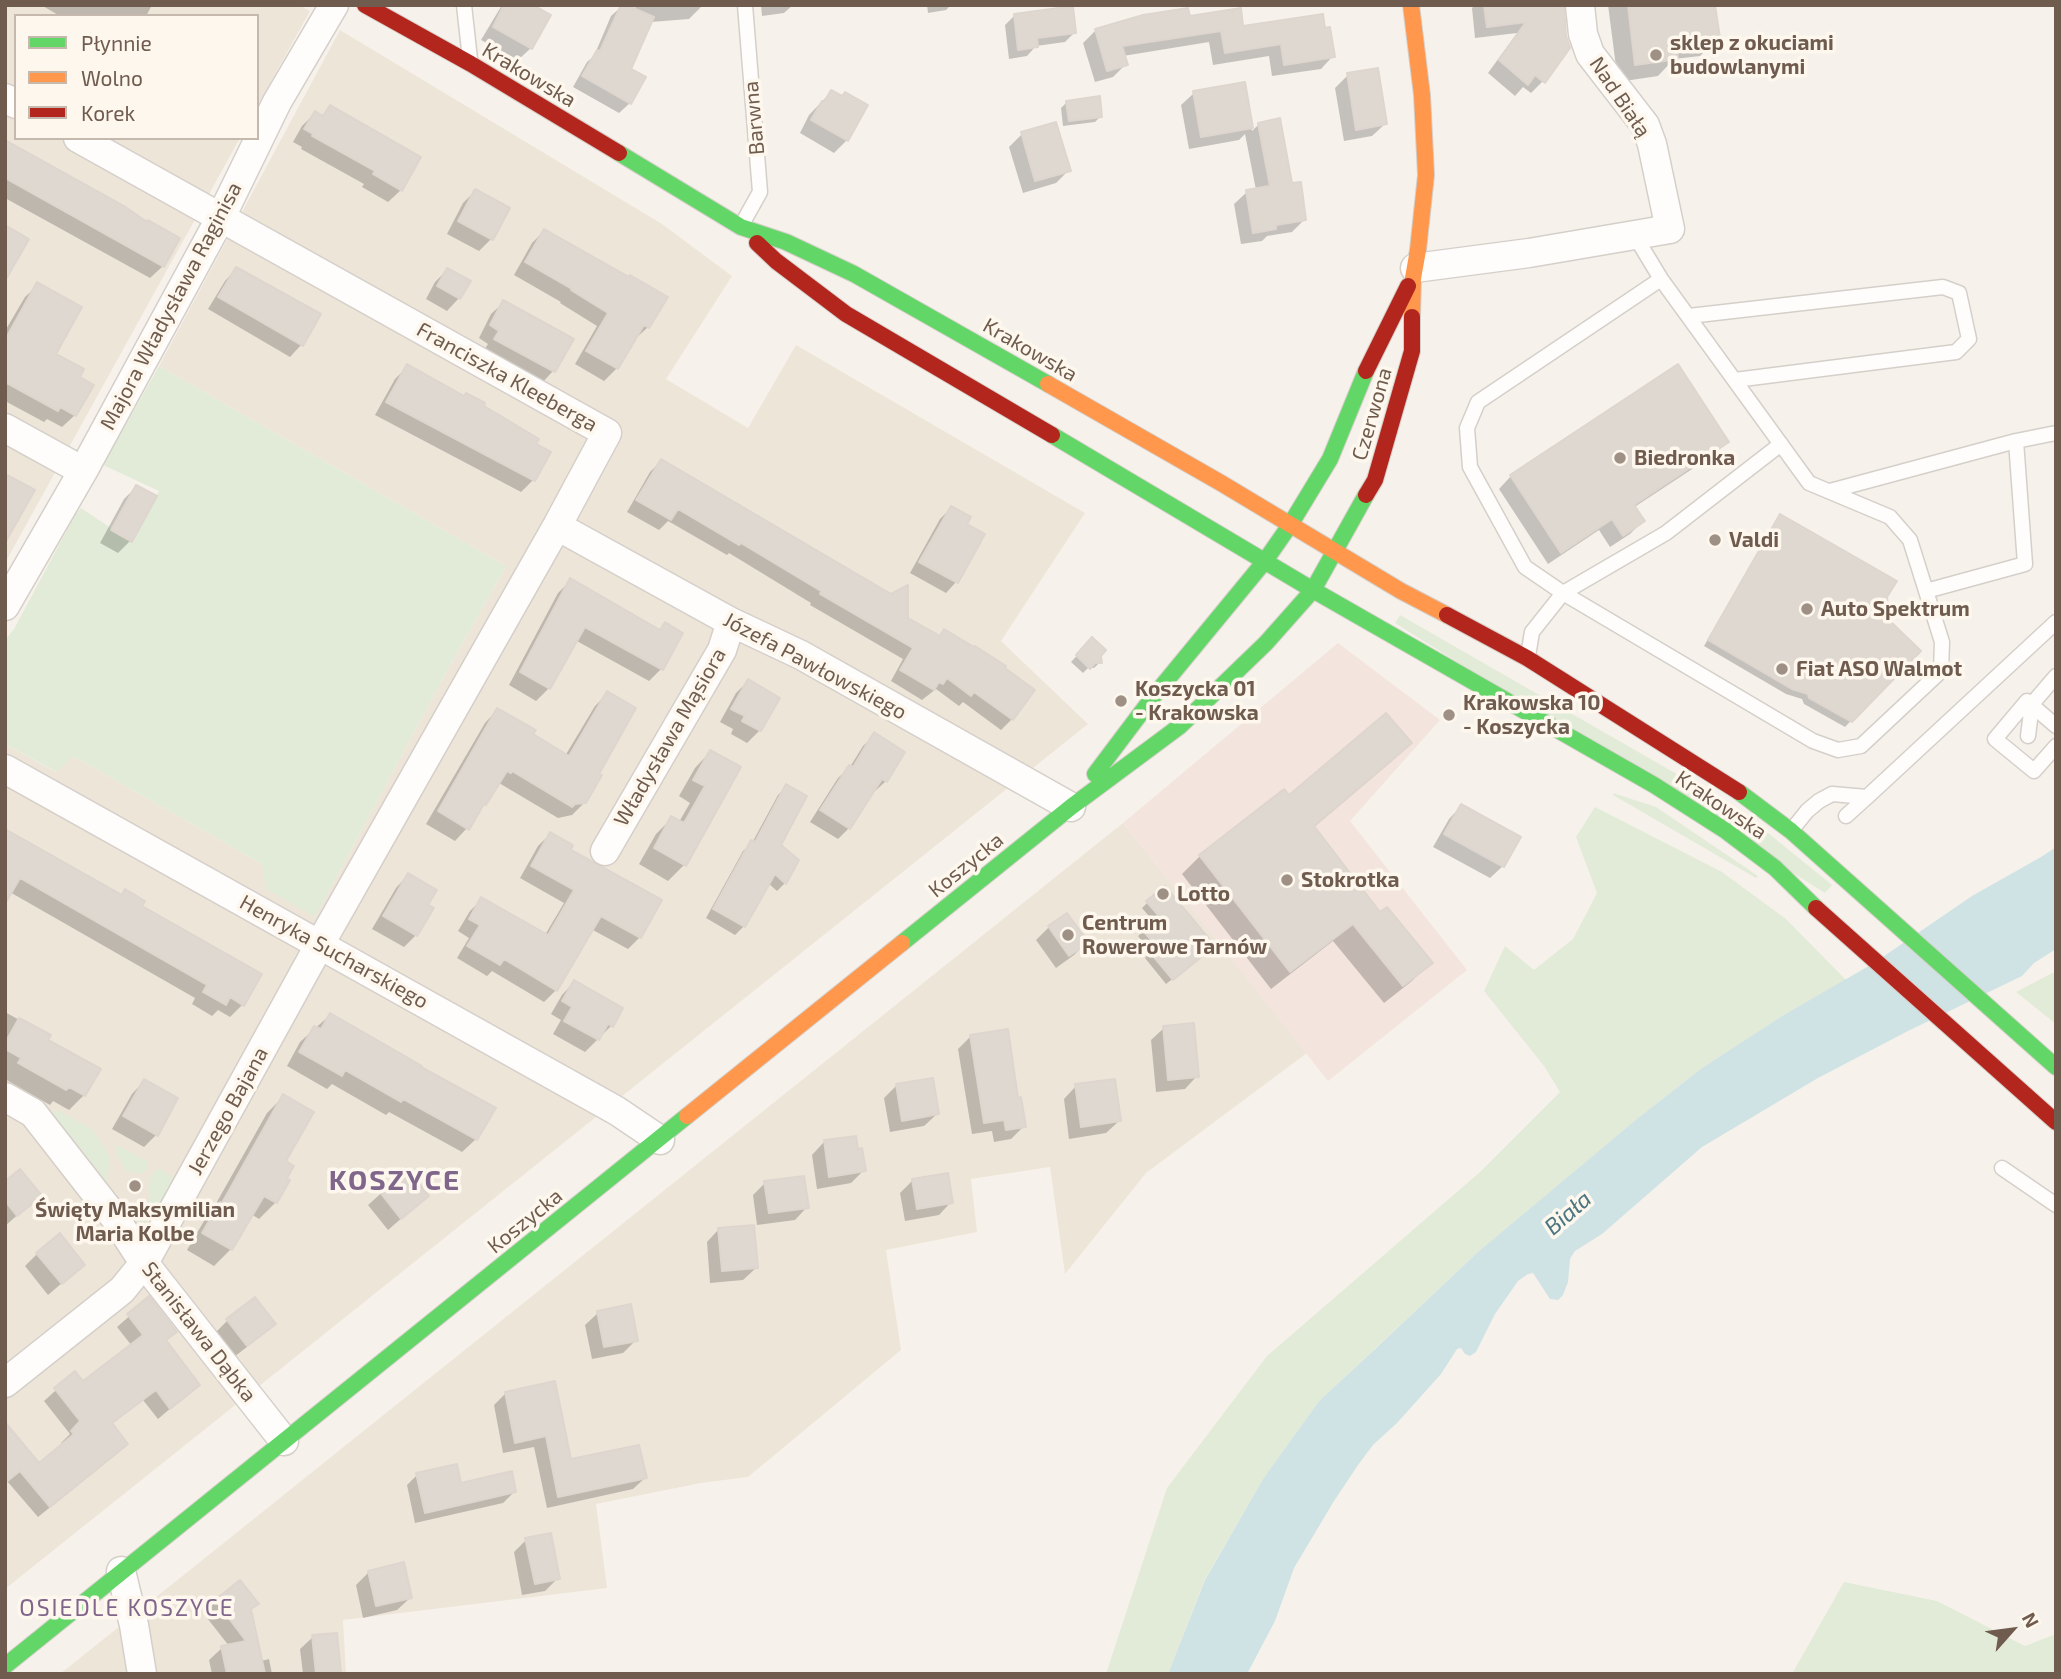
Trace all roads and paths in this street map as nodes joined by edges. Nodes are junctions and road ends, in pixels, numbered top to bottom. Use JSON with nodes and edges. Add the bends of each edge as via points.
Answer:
{"nodes":[{"id":1,"x":334,"y":5,"type":"edge"},
{"id":2,"x":365,"y":5,"type":"edge"},
{"id":3,"x":464,"y":5,"type":"edge"},
{"id":4,"x":745,"y":5,"type":"edge"},
{"id":5,"x":1411,"y":5,"type":"edge"},
{"id":6,"x":1580,"y":5,"type":"edge"},
{"id":7,"x":471,"y":64,"type":"junction"},
{"id":8,"x":259,"y":139,"type":"edge"},
{"id":9,"x":82,"y":140,"type":"edge"},
{"id":10,"x":258,"y":140,"type":"edge"},
{"id":11,"x":221,"y":217,"type":"junction"},
{"id":12,"x":741,"y":227,"type":"junction"},
{"id":13,"x":1635,"y":236,"type":"junction"},
{"id":14,"x":1414,"y":273,"type":"junction"},
{"id":15,"x":1661,"y":279,"type":"junction"},
{"id":16,"x":1689,"y":316,"type":"junction"},
{"id":17,"x":1735,"y":380,"type":"junction"},
{"id":18,"x":5,"y":428,"type":"edge"},
{"id":19,"x":2056,"y":433,"type":"edge"},
{"id":20,"x":2016,"y":441,"type":"junction"},
{"id":21,"x":1781,"y":444,"type":"junction"},
{"id":22,"x":83,"y":471,"type":"junction"},
{"id":23,"x":1830,"y":491,"type":"junction"},
{"id":24,"x":1290,"y":525,"type":"junction"},
{"id":25,"x":557,"y":526,"type":"junction"},
{"id":26,"x":1336,"y":553,"type":"junction"},
{"id":27,"x":1265,"y":561,"type":"junction"},
{"id":28,"x":1314,"y":590,"type":"junction"},
{"id":29,"x":1926,"y":591,"type":"junction"},
{"id":30,"x":1563,"y":593,"type":"junction"},
{"id":31,"x":5,"y":606,"type":"edge"},
{"id":32,"x":732,"y":622,"type":"junction"},
{"id":33,"x":2056,"y":622,"type":"edge"},
{"id":34,"x":1527,"y":658,"type":"junction"},
{"id":35,"x":2056,"y":676,"type":"edge"},
{"id":36,"x":2032,"y":704,"type":"junction"},
{"id":37,"x":2056,"y":726,"type":"edge"},
{"id":38,"x":2028,"y":736,"type":"dead end"},
{"id":39,"x":2056,"y":746,"type":"edge"},
{"id":40,"x":5,"y":769,"type":"edge"},
{"id":41,"x":1867,"y":797,"type":"junction"},
{"id":42,"x":1071,"y":807,"type":"junction"},
{"id":43,"x":1846,"y":816,"type":"dead end"},
{"id":44,"x":1791,"y":831,"type":"junction"},
{"id":45,"x":605,"y":851,"type":"dead end"},
{"id":46,"x":320,"y":944,"type":"junction"},
{"id":47,"x":2056,"y":1067,"type":"edge"},
{"id":48,"x":5,"y":1097,"type":"edge"},
{"id":49,"x":2056,"y":1122,"type":"edge"},
{"id":50,"x":660,"y":1140,"type":"junction"},
{"id":51,"x":2002,"y":1168,"type":"dead end"},
{"id":52,"x":2056,"y":1205,"type":"edge"},
{"id":53,"x":144,"y":1263,"type":"junction"},
{"id":54,"x":5,"y":1383,"type":"edge"},
{"id":55,"x":284,"y":1441,"type":"junction"},
{"id":56,"x":121,"y":1571,"type":"junction"},
{"id":57,"x":5,"y":1666,"type":"edge"},
{"id":58,"x":142,"y":1674,"type":"edge"}],
"edges":[{"from":1,"to":8,"type":"street","name":"Majora Władysława Raginisa"},
{"from":2,"to":7,"type":"street","name":"Krakowska"},
{"from":3,"to":7,"type":"lane"},
{"from":4,"to":12,"type":"lane","name":"Barwna","via":[[760,192]]},
{"from":5,"to":14,"type":"street","name":"Czerwona","via":[[1426,175]]},
{"from":6,"to":13,"type":"street","name":"Nad Białą","via":[[1590,54],[1645,125],[1652,144],[1671,229]]},
{"from":7,"to":12,"type":"street","name":"Krakowska"},
{"from":9,"to":11,"type":"street","name":"Franciszka Kleeberga"},
{"from":10,"to":11,"type":"street","name":"Majora Władysława Raginisa"},
{"from":11,"to":22,"type":"street","name":"Majora Władysława Raginisa"},
{"from":11,"to":25,"type":"street","name":"Franciszka Kleeberga","via":[[607,433]]},
{"from":12,"to":24,"type":"street","name":"Krakowska","via":[[786,242],[853,274]]},
{"from":12,"to":27,"type":"street","name":"Krakowska","via":[[776,261],[846,314]]},
{"from":13,"to":14,"type":"street"},
{"from":13,"to":15,"type":"lane"},
{"from":14,"to":24,"type":"street","name":"Czerwona","via":[[1330,459]]},
{"from":14,"to":26,"type":"street","name":"Czerwona","via":[[1412,351],[1392,426],[1375,480]]},
{"from":15,"to":16,"type":"lane"},
{"from":15,"to":30,"type":"lane","via":[[1478,402],[1467,428],[1470,467],[1525,567]]},
{"from":16,"to":17,"type":"lane"},
{"from":16,"to":17,"type":"lane","via":[[1943,287],[1959,293],[1969,339],[1956,352]]},
{"from":17,"to":21,"type":"lane"},
{"from":18,"to":22,"type":"street"},
{"from":19,"to":20,"type":"lane"},
{"from":20,"to":23,"type":"lane"},
{"from":20,"to":29,"type":"lane","via":[[2025,564]]},
{"from":21,"to":23,"type":"lane","via":[[1809,483]]},
{"from":21,"to":30,"type":"lane","via":[[1666,533]]},
{"from":22,"to":31,"type":"street","name":"Majora Władysława Raginisa"},
{"from":23,"to":29,"type":"lane","via":[[1890,517],[1910,540]]},
{"from":24,"to":26,"type":"street","name":"Krakowska"},
{"from":24,"to":27,"type":"street"},
{"from":25,"to":32,"type":"street","name":"Józefa Pawłowskiego"},
{"from":25,"to":46,"type":"street","name":"Franciszka Kleeberga"},
{"from":26,"to":28,"type":"street"},
{"from":26,"to":34,"type":"street","name":"Krakowska"},
{"from":27,"to":28,"type":"street","name":"Krakowska"},
{"from":27,"to":42,"type":"street","name":"Koszycka","via":[[1153,697]]},
{"from":28,"to":42,"type":"street","name":"Koszycka","via":[[1180,726]]},
{"from":28,"to":49,"type":"street","name":"Krakowska","via":[[1726,831],[1775,868]]},
{"from":29,"to":30,"type":"lane","via":[[1942,642],[1941,671],[1861,746],[1838,750],[1813,741]]},
{"from":30,"to":34,"type":"lane","via":[[1532,632]]},
{"from":32,"to":42,"type":"street","name":"Józefa Pawłowskiego","via":[[801,655]]},
{"from":32,"to":45,"type":"street","name":"Władysława Mąsiora","via":[[722,650]]},
{"from":33,"to":41,"type":"lane"},
{"from":34,"to":44,"type":"street","name":"Krakowska","via":[[1757,804]]},
{"from":35,"to":36,"type":"lane"},
{"from":36,"to":37,"type":"lane"},
{"from":36,"to":38,"type":"lane"},
{"from":36,"to":39,"type":"lane","via":[[2027,701],[1995,739],[2034,771]]},
{"from":40,"to":46,"type":"street","name":"Henryka Sucharskiego"},
{"from":41,"to":43,"type":"lane"},
{"from":41,"to":44,"type":"lane","via":[[1832,794],[1807,811]]},
{"from":42,"to":50,"type":"street","name":"Koszycka"},
{"from":44,"to":47,"type":"street","name":"Krakowska"},
{"from":46,"to":50,"type":"street","name":"Henryka Sucharskiego"},
{"from":46,"to":53,"type":"street","name":"Jerzego Bajana"},
{"from":48,"to":53,"type":"street","name":"Stanisława Dąbka","via":[[33,1113],[115,1217]]},
{"from":50,"to":55,"type":"street","name":"Koszycka"},
{"from":51,"to":52,"type":"lane"},
{"from":53,"to":54,"type":"street","name":"Jerzego Bajana","via":[[122,1290]]},
{"from":53,"to":55,"type":"street","name":"Stanisława Dąbka"},
{"from":55,"to":56,"type":"street","name":"Koszycka"},
{"from":56,"to":57,"type":"street","name":"Koszycka"},
{"from":56,"to":58,"type":"street"}]}
